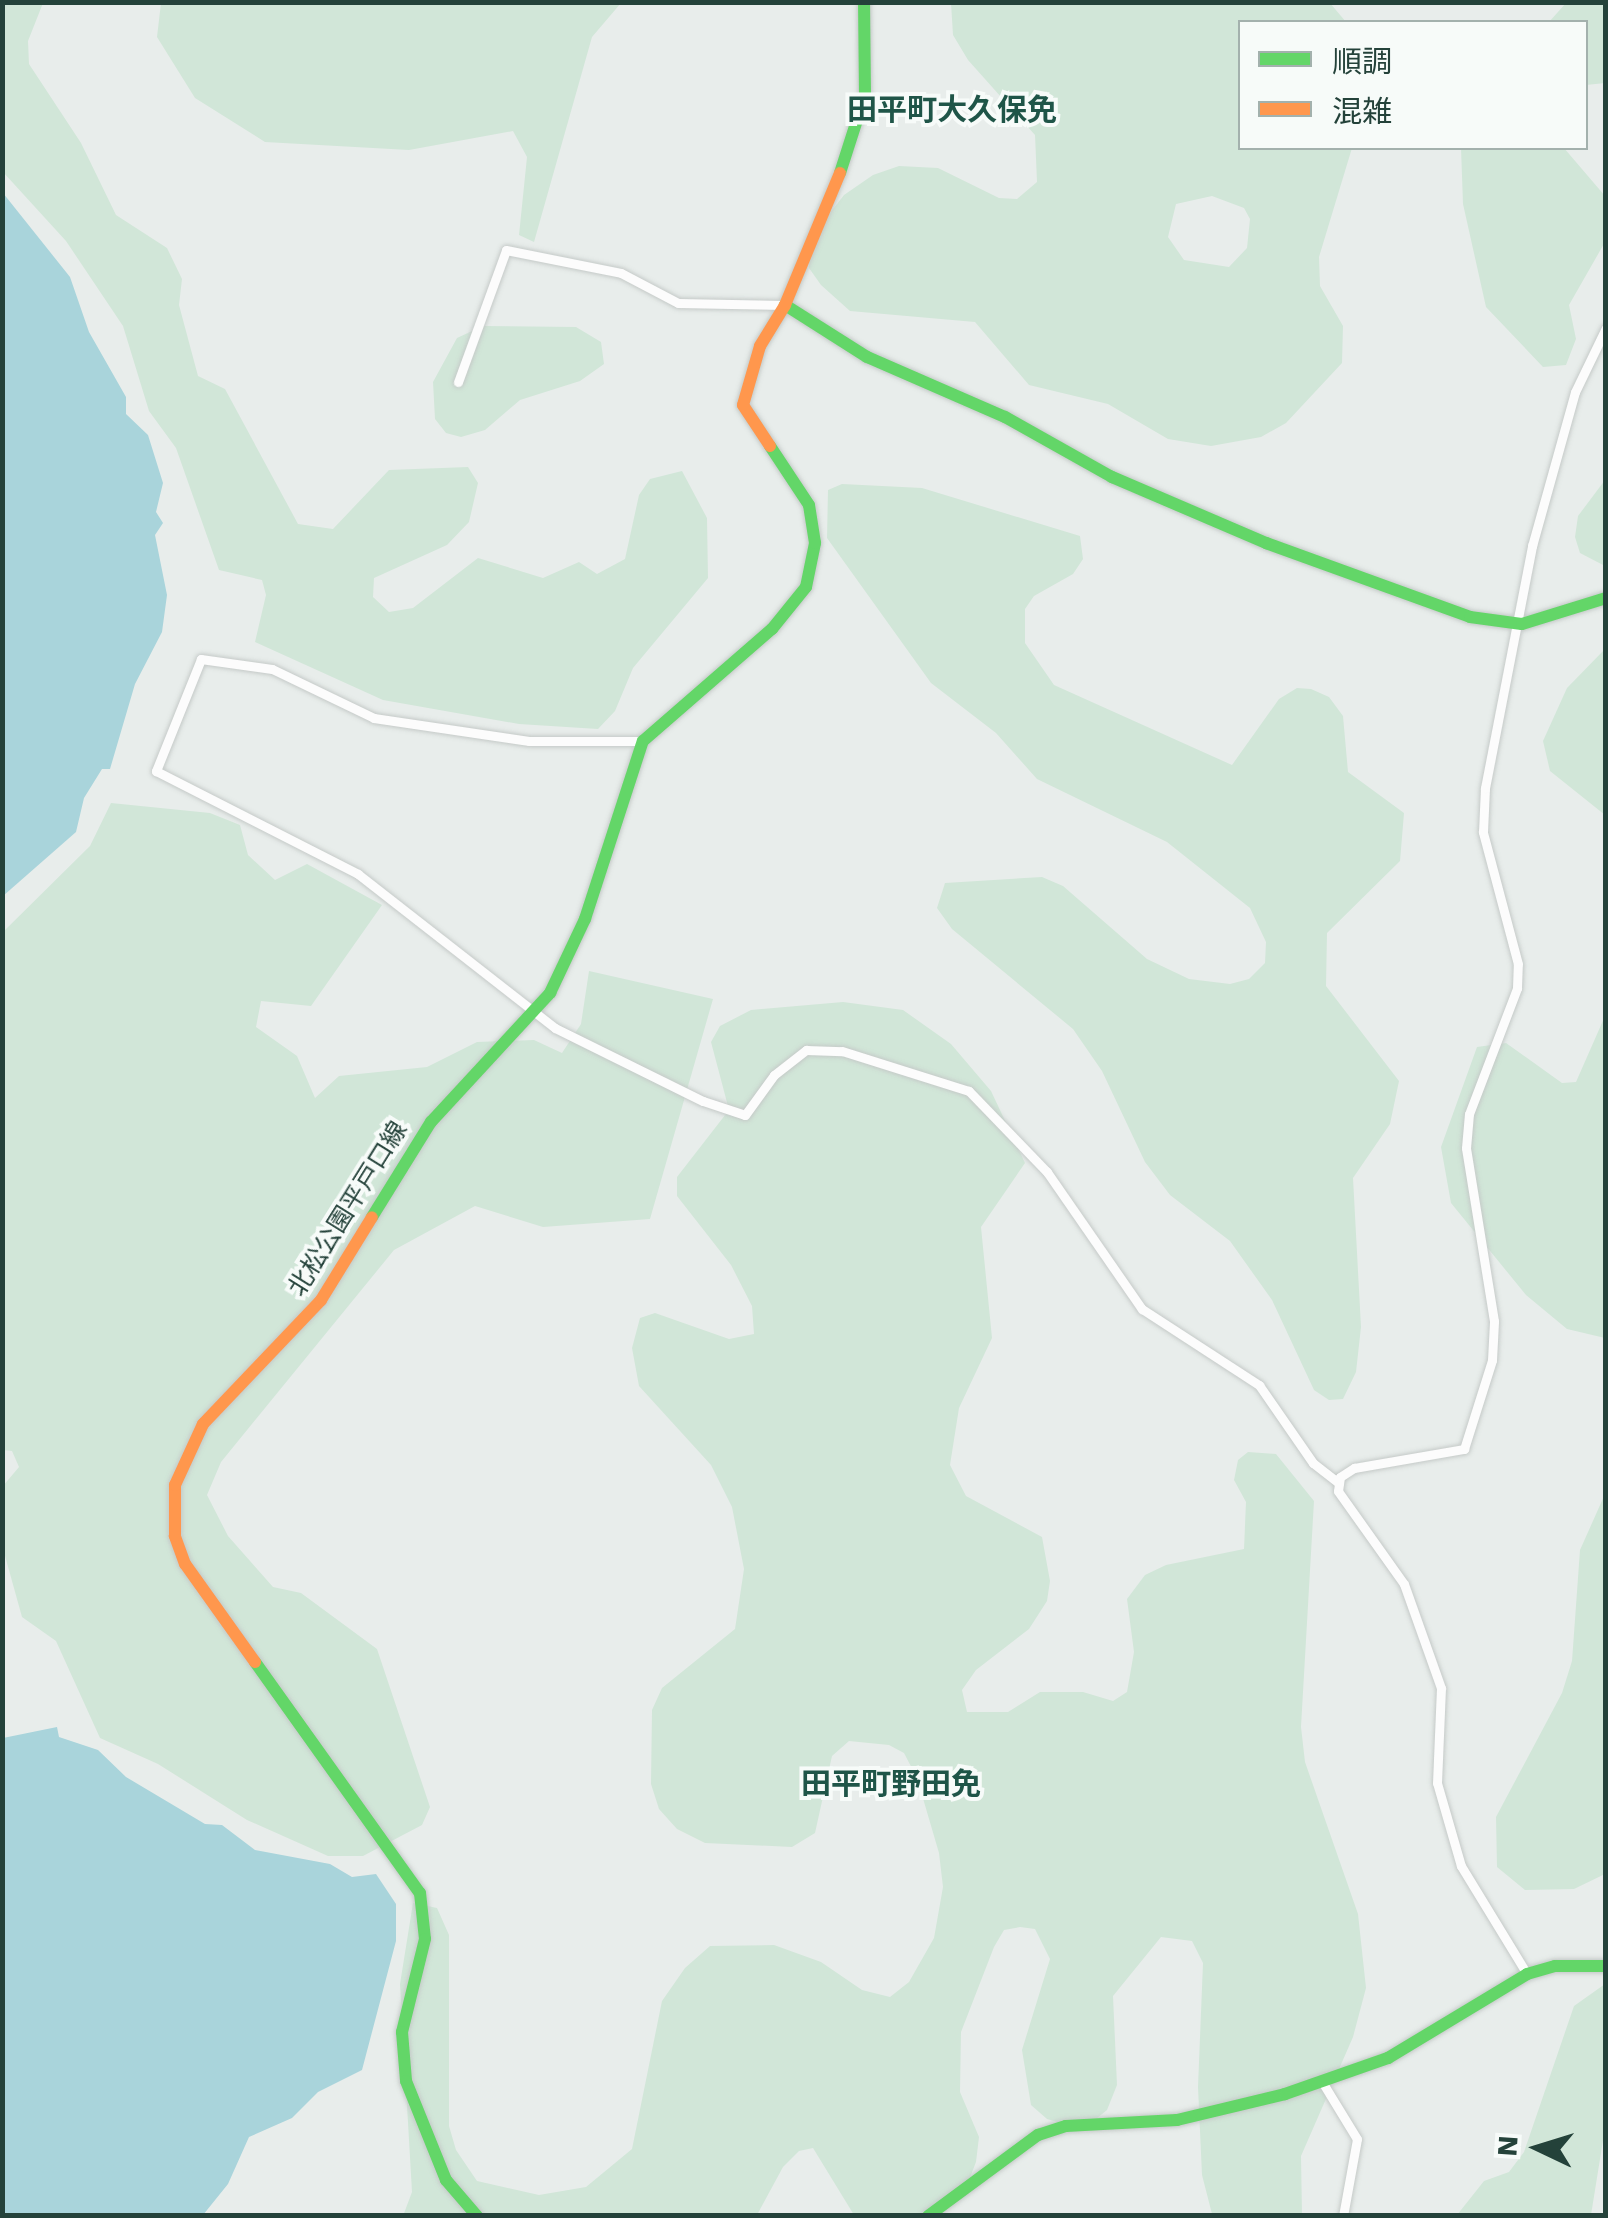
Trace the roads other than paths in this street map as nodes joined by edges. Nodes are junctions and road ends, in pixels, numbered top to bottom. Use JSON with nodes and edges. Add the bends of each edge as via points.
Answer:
{"nodes":[{"id":1,"x":864,"y":2,"type":"edge"},
{"id":2,"x":784,"y":304,"type":"junction"},
{"id":3,"x":1606,"y":328,"type":"edge"},
{"id":4,"x":458,"y":382,"type":"dead end"},
{"id":5,"x":1606,"y":598,"type":"edge"},
{"id":6,"x":1522,"y":624,"type":"junction"},
{"id":7,"x":643,"y":741,"type":"junction"},
{"id":8,"x":535,"y":1012,"type":"junction"},
{"id":9,"x":1339,"y":1483,"type":"junction"},
{"id":10,"x":1606,"y":1966,"type":"edge"},
{"id":11,"x":1527,"y":1974,"type":"junction"},
{"id":12,"x":1320,"y":2079,"type":"junction"},
{"id":13,"x":477,"y":2216,"type":"edge"},
{"id":14,"x":928,"y":2216,"type":"edge"},
{"id":15,"x":1344,"y":2216,"type":"edge"}],
"edges":[{"from":1,"to":2,"type":"main road","via":[[864,95],[844,162]]},
{"from":2,"to":4,"type":"street","via":[[678,303],[621,273],[506,250]]},
{"from":2,"to":6,"type":"main road","via":[[894,370],[1204,518],[1470,617]]},
{"from":2,"to":7,"type":"main road","name":"北松公園平戸口線","via":[[760,346],[743,405],[809,505],[812,569],[794,606]]},
{"from":3,"to":6,"type":"street","via":[[1575,392],[1532,546]]},
{"from":5,"to":6,"type":"main road"},
{"from":6,"to":9,"type":"street","via":[[1501,686],[1483,832],[1515,953],[1517,988],[1480,1078],[1466,1148],[1494,1321],[1492,1360],[1464,1450],[1354,1468]]},
{"from":7,"to":8,"type":"main road","name":"北松公園平戸口線","via":[[566,966]]},
{"from":7,"to":8,"type":"street","via":[[530,741],[374,718],[300,680],[224,658],[201,659],[177,707],[156,771],[358,874]]},
{"from":8,"to":9,"type":"street","via":[[633,1069],[745,1115],[774,1075],[806,1050],[842,1051],[969,1091],[1047,1172],[1142,1310],[1260,1385],[1313,1464]]},
{"from":8,"to":13,"type":"main road","name":"北松公園平戸口線","via":[[431,1122],[321,1300],[195,1435],[178,1468],[172,1508],[186,1564],[420,1893],[426,1929],[402,2032],[406,2081],[446,2180]]},
{"from":9,"to":11,"type":"street","via":[[1345,1506],[1404,1584],[1440,1688],[1437,1783],[1461,1866]]},
{"from":10,"to":11,"type":"main road","via":[[1554,1966]]},
{"from":11,"to":12,"type":"main road","via":[[1388,2058]]},
{"from":12,"to":14,"type":"main road","via":[[1212,2114],[1066,2126],[1038,2135]]},
{"from":12,"to":15,"type":"street","via":[[1356,2139]]}]}
